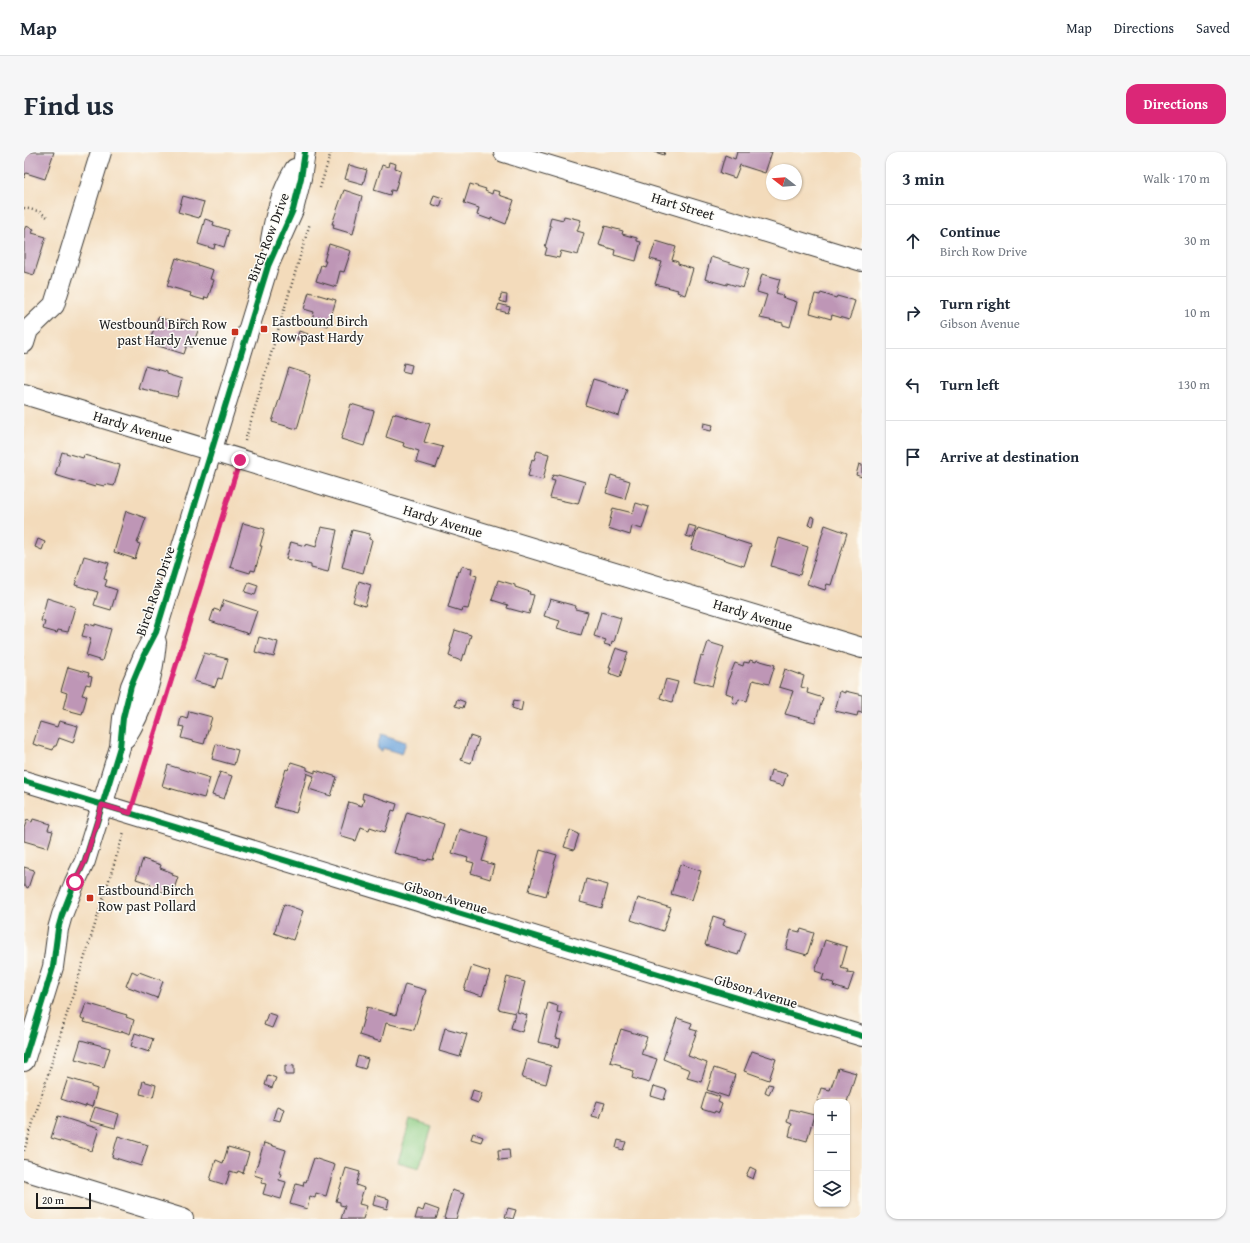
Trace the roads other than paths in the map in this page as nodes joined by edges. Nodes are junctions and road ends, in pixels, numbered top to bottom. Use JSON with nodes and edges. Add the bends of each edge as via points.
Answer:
{"nodes":[{"id":1,"x":101,"y":152,"type":"edge"},
{"id":2,"x":305,"y":152,"type":"edge"},
{"id":3,"x":504,"y":152,"type":"edge"},
{"id":4,"x":862,"y":261,"type":"edge"},
{"id":5,"x":25,"y":334,"type":"edge"},
{"id":6,"x":24,"y":394,"type":"edge"},
{"id":7,"x":211,"y":451,"type":"junction"},
{"id":8,"x":862,"y":648,"type":"edge"},
{"id":9,"x":24,"y":781,"type":"edge"},
{"id":10,"x":102,"y":805,"type":"junction"},
{"id":11,"x":862,"y":1036,"type":"edge"},
{"id":12,"x":24,"y":1061,"type":"edge"},
{"id":13,"x":24,"y":1170,"type":"edge"},
{"id":14,"x":183,"y":1219,"type":"edge"}],
"edges":[{"from":1,"to":5,"type":"street","via":[[54,305]]},
{"from":2,"to":7,"type":"street","name":"Birch Row Drive","via":[[278,206],[268,266]]},
{"from":3,"to":4,"type":"street","name":"Hart Street"},
{"from":6,"to":7,"type":"street","name":"Hardy Avenue"},
{"from":7,"to":8,"type":"street","name":"Hardy Avenue"},
{"from":7,"to":10,"type":"street","name":"Birch Row Drive","via":[[156,632],[154,663],[148,689],[138,716],[120,747]]},
{"from":9,"to":10,"type":"street","name":"Gibson Avenue"},
{"from":10,"to":11,"type":"street","name":"Gibson Avenue"},
{"from":10,"to":12,"type":"street","name":"Birch Row Drive","via":[[85,861],[62,915],[53,967]]},
{"from":13,"to":14,"type":"street"}]}
